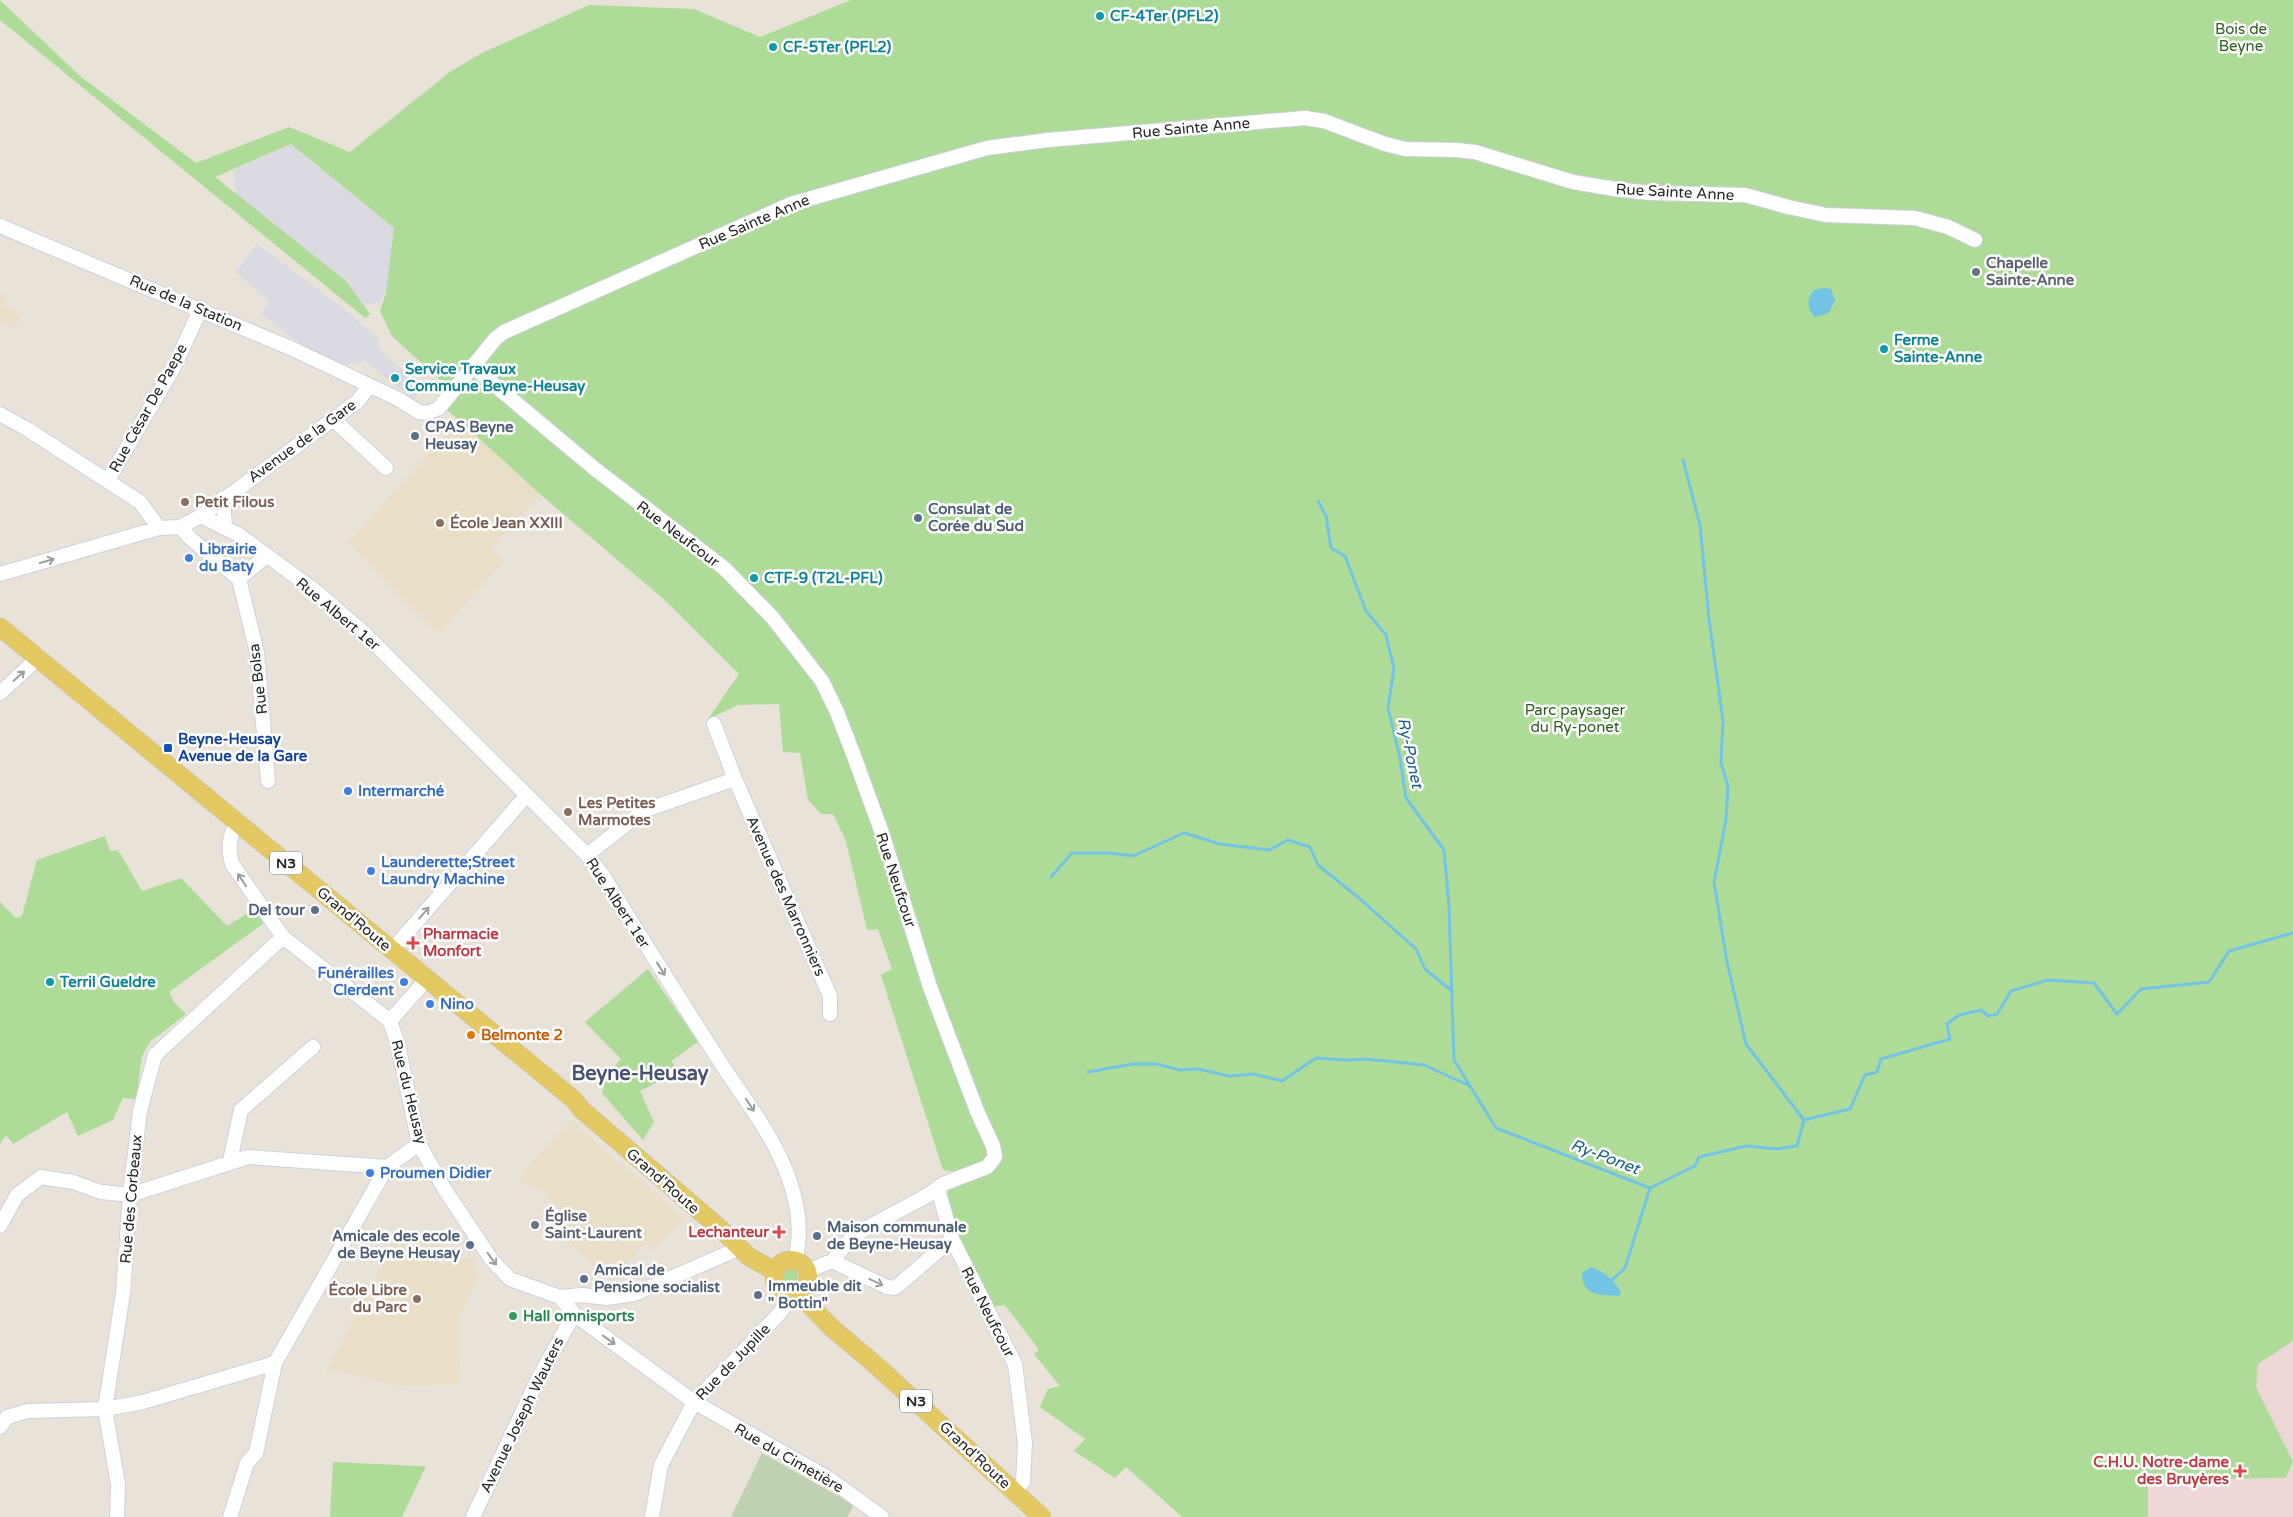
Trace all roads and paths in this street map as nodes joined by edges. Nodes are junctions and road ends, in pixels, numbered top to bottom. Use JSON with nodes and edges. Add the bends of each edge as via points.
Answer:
{"nodes":[{"id":1,"x":0,"y":226,"type":"edge"},
{"id":2,"x":1975,"y":240,"type":"dead end"},
{"id":3,"x":201,"y":308,"type":"junction"},
{"id":4,"x":473,"y":367,"type":"junction"},
{"id":5,"x":370,"y":386,"type":"junction"},
{"id":6,"x":452,"y":391,"type":"joint"},
{"id":7,"x":0,"y":414,"type":"edge"},
{"id":8,"x":333,"y":419,"type":"junction"},
{"id":9,"x":386,"y":468,"type":"dead end"},
{"id":10,"x":108,"y":480,"type":"junction"},
{"id":11,"x":223,"y":498,"type":"junction"},
{"id":12,"x":201,"y":516,"type":"junction"},
{"id":13,"x":180,"y":526,"type":"junction"},
{"id":14,"x":159,"y":528,"type":"junction"},
{"id":15,"x":226,"y":528,"type":"junction"},
{"id":16,"x":266,"y":556,"type":"junction"},
{"id":17,"x":0,"y":574,"type":"edge"},
{"id":18,"x":239,"y":579,"type":"junction"},
{"id":19,"x":0,"y":627,"type":"edge"},
{"id":20,"x":38,"y":658,"type":"junction"},
{"id":21,"x":0,"y":693,"type":"edge"},
{"id":22,"x":714,"y":724,"type":"dead end"},
{"id":23,"x":734,"y":779,"type":"junction"},
{"id":24,"x":268,"y":781,"type":"dead end"},
{"id":25,"x":526,"y":796,"type":"junction"},
{"id":26,"x":238,"y":823,"type":"junction"},
{"id":27,"x":587,"y":855,"type":"junction"},
{"id":28,"x":283,"y":937,"type":"junction"},
{"id":29,"x":392,"y":950,"type":"junction"},
{"id":30,"x":427,"y":979,"type":"junction"},
{"id":31,"x":830,"y":1014,"type":"dead end"},
{"id":32,"x":390,"y":1021,"type":"junction"},
{"id":33,"x":313,"y":1048,"type":"dead end"},
{"id":34,"x":419,"y":1144,"type":"junction"},
{"id":35,"x":230,"y":1161,"type":"junction"},
{"id":36,"x":387,"y":1167,"type":"junction"},
{"id":37,"x":938,"y":1189,"type":"junction"},
{"id":38,"x":130,"y":1195,"type":"junction"},
{"id":39,"x":0,"y":1226,"type":"edge"},
{"id":40,"x":952,"y":1239,"type":"junction"},
{"id":41,"x":740,"y":1248,"type":"junction"},
{"id":42,"x":832,"y":1261,"type":"junction"},
{"id":43,"x":774,"y":1271,"type":"junction"},
{"id":44,"x":798,"y":1288,"type":"junction"},
{"id":45,"x":560,"y":1297,"type":"junction"},
{"id":46,"x":574,"y":1314,"type":"junction"},
{"id":47,"x":275,"y":1363,"type":"junction"},
{"id":48,"x":694,"y":1402,"type":"junction"},
{"id":49,"x":105,"y":1409,"type":"junction"},
{"id":50,"x":0,"y":1427,"type":"edge"},
{"id":51,"x":1015,"y":1492,"type":"junction"},
{"id":52,"x":117,"y":1517,"type":"edge"},
{"id":53,"x":230,"y":1517,"type":"edge"},
{"id":54,"x":473,"y":1517,"type":"edge"},
{"id":55,"x":652,"y":1517,"type":"edge"},
{"id":56,"x":882,"y":1517,"type":"edge"},
{"id":57,"x":1042,"y":1517,"type":"edge"}],
"edges":[{"from":1,"to":3,"type":"street","name":"Rue de la Station"},
{"from":2,"to":4,"type":"street","name":"Rue Sainte Anne","via":[[1948,227],[1915,218],[1826,215],[1736,194],[1615,189],[1573,182],[1475,152],[1404,149],[1324,121],[1305,118],[1280,120],[987,148],[791,204],[504,332]]},
{"from":3,"to":5,"type":"street","name":"Rue de la Station"},
{"from":3,"to":10,"type":"street","name":"Rue César De Paepe","via":[[174,367]]},
{"from":4,"to":6,"type":"street","name":"Rue Sainte Anne"},
{"from":4,"to":37,"type":"street","name":"Rue Neufcour","via":[[595,469],[724,568],[772,617],[822,681],[837,712],[878,824],[942,1022],[993,1146],[994,1157],[989,1166]]},
{"from":5,"to":6,"type":"street","name":"Avenue de la Gare","via":[[419,412],[428,413],[439,408]]},
{"from":5,"to":8,"type":"street","name":"Avenue de la Gare"},
{"from":7,"to":10,"type":"street"},
{"from":8,"to":9,"type":"street"},
{"from":8,"to":11,"type":"street","name":"Avenue de la Gare"},
{"from":10,"to":14,"type":"street","via":[[140,502]]},
{"from":11,"to":12,"type":"street","name":"Avenue de la Gare"},
{"from":11,"to":15,"type":"street"},
{"from":12,"to":13,"type":"street","name":"Avenue de la Gare"},
{"from":12,"to":15,"type":"street","name":"Rue Albert 1er"},
{"from":13,"to":14,"type":"street","name":"Avenue de la Gare"},
{"from":13,"to":18,"type":"street"},
{"from":17,"to":14,"type":"street","name":"Avenue de la Gare","one_way":true},
{"from":15,"to":16,"type":"street","name":"Rue Albert 1er"},
{"from":16,"to":18,"type":"street"},
{"from":16,"to":25,"type":"street","name":"Rue Albert 1er","via":[[318,593],[363,632]]},
{"from":18,"to":24,"type":"street","name":"Rue Bolsa","via":[[257,653]]},
{"from":19,"to":20,"type":"main road","name":"Grand'Route","number":"N3"},
{"from":21,"to":20,"type":"street","one_way":true},
{"from":20,"to":26,"type":"main road","name":"Grand'Route","number":"N3"},
{"from":22,"to":23,"type":"street","name":"Avenue des Marronniers"},
{"from":23,"to":27,"type":"street","via":[[643,811]]},
{"from":23,"to":31,"type":"street","name":"Avenue des Marronniers","via":[[830,996]]},
{"from":25,"to":27,"type":"street","name":"Rue Albert 1er"},
{"from":29,"to":25,"type":"street","one_way":true},
{"from":28,"to":26,"type":"street","one_way":true,"via":[[232,864],[231,834]]},
{"from":26,"to":29,"type":"main road","name":"Grand'Route","number":"N3"},
{"from":27,"to":44,"type":"street","name":"Rue Albert 1er","one_way":true,"via":[[753,1109],[781,1159],[799,1216]]},
{"from":28,"to":32,"type":"street"},
{"from":28,"to":38,"type":"street","name":"Rue des Corbeaux","via":[[155,1056],[140,1111]]},
{"from":29,"to":30,"type":"main road","name":"Grand'Route","number":"N3"},
{"from":30,"to":32,"type":"street","name":"Rue du Heusay"},
{"from":30,"to":41,"type":"main road","name":"Grand'Route","number":"N3","via":[[573,1099]]},
{"from":32,"to":34,"type":"street","name":"Rue du Heusay"},
{"from":33,"to":35,"type":"street","via":[[241,1110]]},
{"from":34,"to":36,"type":"street"},
{"from":34,"to":45,"type":"street","name":"Rue du Heusay","one_way":true,"via":[[445,1190],[502,1273]]},
{"from":35,"to":36,"type":"street","via":[[248,1157]]},
{"from":35,"to":38,"type":"street"},
{"from":36,"to":47,"type":"street"},
{"from":37,"to":40,"type":"street","name":"Rue Neufcour"},
{"from":37,"to":42,"type":"street","via":[[854,1235]]},
{"from":38,"to":39,"type":"street","via":[[101,1192],[73,1182],[41,1177],[17,1195]]},
{"from":38,"to":49,"type":"street","name":"Rue des Corbeaux","via":[[122,1293]]},
{"from":42,"to":40,"type":"street","one_way":true,"via":[[895,1288]]},
{"from":40,"to":51,"type":"street","name":"Rue Neufcour","via":[[1015,1364],[1025,1443],[1023,1482]]},
{"from":41,"to":43,"type":"main road","name":"Grand'Route","number":"N3","via":[[753,1260]]},
{"from":41,"to":45,"type":"street","name":"Rue du Heusay","via":[[634,1294],[607,1298]]},
{"from":42,"to":44,"type":"street"},
{"from":43,"to":44,"type":"main road","name":"Grand'Route","number":"N3","via":[[773,1278],[781,1291]]},
{"from":43,"to":44,"type":"main road","via":[[783,1261]]},
{"from":44,"to":48,"type":"street","name":"Rue de Jupille"},
{"from":44,"to":51,"type":"main road","name":"Grand'Route","number":"N3"},
{"from":45,"to":46,"type":"street","name":"Rue du Cimetière"},
{"from":46,"to":48,"type":"street","name":"Rue du Cimetière","one_way":true},
{"from":46,"to":54,"type":"street","name":"Avenue Joseph Wauters","via":[[537,1381]]},
{"from":47,"to":49,"type":"street","via":[[143,1402]]},
{"from":47,"to":53,"type":"street","via":[[256,1453],[247,1463]]},
{"from":48,"to":55,"type":"street","name":"Rue de Jupille","via":[[661,1465]]},
{"from":48,"to":56,"type":"street","name":"Rue du Cimetière","via":[[828,1478]]},
{"from":49,"to":50,"type":"street","via":[[28,1411],[8,1417]]},
{"from":49,"to":52,"type":"street","name":"Rue des Corbeaux","via":[[118,1484]]},
{"from":51,"to":57,"type":"main road","name":"Grand'Route","number":"N3"}]}
